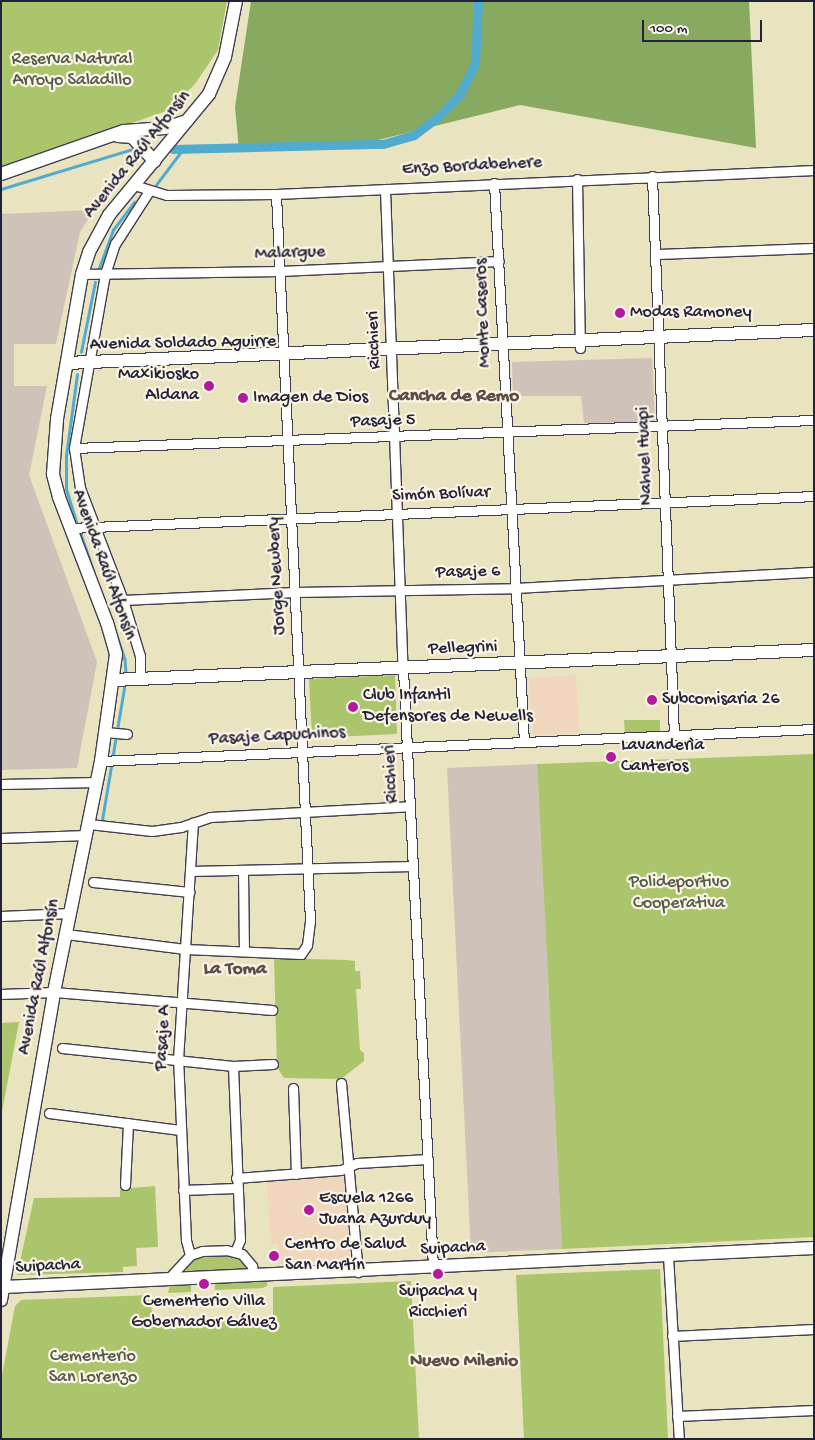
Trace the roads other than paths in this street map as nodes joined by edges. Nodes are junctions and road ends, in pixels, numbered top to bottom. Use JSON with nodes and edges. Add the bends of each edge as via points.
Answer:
{"nodes":[{"id":1,"x":236,"y":1,"type":"edge"},
{"id":2,"x":189,"y":120,"type":"junction"},
{"id":3,"x":155,"y":128,"type":"junction"},
{"id":4,"x":113,"y":137,"type":"junction"},
{"id":5,"x":163,"y":150,"type":"junction"},
{"id":6,"x":154,"y":161,"type":"junction"},
{"id":7,"x":814,"y":170,"type":"edge"},
{"id":8,"x":1,"y":174,"type":"edge"},
{"id":9,"x":652,"y":176,"type":"junction"},
{"id":10,"x":577,"y":179,"type":"junction"},
{"id":11,"x":494,"y":183,"type":"junction"},
{"id":12,"x":134,"y":184,"type":"junction"},
{"id":13,"x":385,"y":189,"type":"junction"},
{"id":14,"x":148,"y":191,"type":"junction"},
{"id":15,"x":276,"y":194,"type":"junction"},
{"id":16,"x":814,"y":248,"type":"edge"},
{"id":17,"x":656,"y":254,"type":"junction"},
{"id":18,"x":499,"y":261,"type":"junction"},
{"id":19,"x":388,"y":266,"type":"junction"},
{"id":20,"x":280,"y":271,"type":"junction"},
{"id":21,"x":82,"y":274,"type":"junction"},
{"id":22,"x":105,"y":274,"type":"junction"},
{"id":23,"x":814,"y":330,"type":"edge"},
{"id":24,"x":814,"y":338,"type":"edge"},
{"id":25,"x":658,"y":340,"type":"junction"},
{"id":26,"x":580,"y":344,"type":"junction"},
{"id":27,"x":502,"y":347,"type":"junction"},
{"id":28,"x":392,"y":351,"type":"junction"},
{"id":29,"x":284,"y":355,"type":"junction"},
{"id":30,"x":81,"y":363,"type":"junction"},
{"id":31,"x":814,"y":420,"type":"edge"},
{"id":32,"x":662,"y":427,"type":"junction"},
{"id":33,"x":506,"y":433,"type":"junction"},
{"id":34,"x":395,"y":438,"type":"junction"},
{"id":35,"x":288,"y":442,"type":"junction"},
{"id":36,"x":74,"y":448,"type":"junction"},
{"id":37,"x":814,"y":496,"type":"edge"},
{"id":38,"x":665,"y":502,"type":"junction"},
{"id":39,"x":511,"y":509,"type":"junction"},
{"id":40,"x":397,"y":514,"type":"junction"},
{"id":41,"x":292,"y":518,"type":"junction"},
{"id":42,"x":96,"y":526,"type":"junction"},
{"id":43,"x":70,"y":528,"type":"junction"},
{"id":44,"x":814,"y":572,"type":"edge"},
{"id":45,"x":668,"y":581,"type":"junction"},
{"id":46,"x":515,"y":588,"type":"junction"},
{"id":47,"x":400,"y":590,"type":"junction"},
{"id":48,"x":295,"y":592,"type":"junction"},
{"id":49,"x":123,"y":600,"type":"junction"},
{"id":50,"x":814,"y":650,"type":"edge"},
{"id":51,"x":671,"y":658,"type":"junction"},
{"id":52,"x":520,"y":664,"type":"junction"},
{"id":53,"x":403,"y":669,"type":"junction"},
{"id":54,"x":299,"y":674,"type":"junction"},
{"id":55,"x":140,"y":679,"type":"junction"},
{"id":56,"x":113,"y":680,"type":"junction"},
{"id":57,"x":814,"y":729,"type":"edge"},
{"id":58,"x":674,"y":735,"type":"junction"},
{"id":59,"x":524,"y":742,"type":"junction"},
{"id":60,"x":407,"y":747,"type":"junction"},
{"id":61,"x":302,"y":752,"type":"junction"},
{"id":62,"x":100,"y":761,"type":"junction"},
{"id":63,"x":97,"y":782,"type":"junction"},
{"id":64,"x":1,"y":784,"type":"edge"},
{"id":65,"x":410,"y":806,"type":"junction"},
{"id":66,"x":305,"y":814,"type":"junction"},
{"id":67,"x":193,"y":822,"type":"junction"},
{"id":68,"x":88,"y":829,"type":"junction"},
{"id":69,"x":1,"y":838,"type":"edge"},
{"id":70,"x":413,"y":866,"type":"junction"},
{"id":71,"x":190,"y":871,"type":"junction"},
{"id":72,"x":243,"y":871,"type":"junction"},
{"id":73,"x":308,"y":871,"type":"junction"},
{"id":74,"x":93,"y":882,"type":"dead end"},
{"id":75,"x":189,"y":892,"type":"junction"},
{"id":76,"x":70,"y":913,"type":"junction"},
{"id":77,"x":1,"y":916,"type":"edge"},
{"id":78,"x":66,"y":934,"type":"junction"},
{"id":79,"x":185,"y":949,"type":"junction"},
{"id":80,"x":244,"y":951,"type":"junction"},
{"id":81,"x":54,"y":992,"type":"junction"},
{"id":82,"x":1,"y":994,"type":"edge"},
{"id":83,"x":182,"y":1005,"type":"junction"},
{"id":84,"x":272,"y":1010,"type":"dead end"},
{"id":85,"x":62,"y":1048,"type":"dead end"},
{"id":86,"x":178,"y":1060,"type":"junction"},
{"id":87,"x":274,"y":1064,"type":"dead end"},
{"id":88,"x":233,"y":1066,"type":"junction"},
{"id":89,"x":341,"y":1083,"type":"dead end"},
{"id":90,"x":293,"y":1088,"type":"dead end"},
{"id":91,"x":49,"y":1113,"type":"dead end"},
{"id":92,"x":128,"y":1123,"type":"junction"},
{"id":93,"x":180,"y":1130,"type":"junction"},
{"id":94,"x":428,"y":1159,"type":"junction"},
{"id":95,"x":350,"y":1166,"type":"junction"},
{"id":96,"x":296,"y":1174,"type":"junction"},
{"id":97,"x":236,"y":1178,"type":"junction"},
{"id":98,"x":125,"y":1185,"type":"dead end"},
{"id":99,"x":236,"y":1188,"type":"junction"},
{"id":100,"x":183,"y":1190,"type":"junction"},
{"id":101,"x":814,"y":1248,"type":"edge"},
{"id":102,"x":236,"y":1252,"type":"junction"},
{"id":103,"x":190,"y":1255,"type":"junction"},
{"id":104,"x":668,"y":1256,"type":"junction"},
{"id":105,"x":434,"y":1268,"type":"junction"},
{"id":106,"x":358,"y":1272,"type":"junction"},
{"id":107,"x":254,"y":1276,"type":"junction"},
{"id":108,"x":168,"y":1279,"type":"junction"},
{"id":109,"x":4,"y":1287,"type":"junction"},
{"id":110,"x":1,"y":1300,"type":"edge"},
{"id":111,"x":814,"y":1329,"type":"edge"},
{"id":112,"x":672,"y":1336,"type":"junction"},
{"id":113,"x":814,"y":1410,"type":"edge"},
{"id":114,"x":677,"y":1416,"type":"junction"},
{"id":115,"x":679,"y":1439,"type":"edge"}],
"edges":[{"from":1,"to":2,"type":"main road","name":"Avenida Raúl Alfonsín","via":[[218,77]]},
{"from":2,"to":3,"type":"main road"},
{"from":2,"to":5,"type":"main road","name":"Avenida Raúl Alfonsín"},
{"from":3,"to":4,"type":"main road","via":[[140,128]]},
{"from":3,"to":5,"type":"main road"},
{"from":4,"to":6,"type":"main road","via":[[132,137]]},
{"from":4,"to":8,"type":"main road"},
{"from":5,"to":6,"type":"main road","name":"Avenida Raúl Alfonsín"},
{"from":6,"to":12,"type":"main road","name":"Avenida Raúl Alfonsín"},
{"from":7,"to":9,"type":"street","name":"Enzo Bordabehere"},
{"from":9,"to":10,"type":"street","name":"Enzo Bordabehere"},
{"from":9,"to":17,"type":"street","name":"Nahuel Huapi"},
{"from":10,"to":11,"type":"street","name":"Enzo Bordabehere"},
{"from":10,"to":26,"type":"street"},
{"from":11,"to":13,"type":"street","name":"Enzo Bordabehere"},
{"from":11,"to":18,"type":"street","name":"Monte Caseros"},
{"from":12,"to":14,"type":"street","name":"Enzo Bordabehere"},
{"from":12,"to":21,"type":"main road","name":"Avenida Raúl Alfonsín","via":[[98,234]]},
{"from":13,"to":15,"type":"street","name":"Enzo Bordabehere"},
{"from":13,"to":19,"type":"street","name":"Ricchieri"},
{"from":14,"to":15,"type":"street","name":"Enzo Bordabehere","via":[[167,195]]},
{"from":14,"to":22,"type":"street","via":[[115,244]]},
{"from":15,"to":20,"type":"street","name":"Jorge Newbery"},
{"from":16,"to":17,"type":"street"},
{"from":17,"to":25,"type":"street","name":"Nahuel Huapi"},
{"from":18,"to":19,"type":"street","name":"Malargue"},
{"from":18,"to":27,"type":"street","name":"Monte Caseros"},
{"from":19,"to":20,"type":"street","name":"Malargue"},
{"from":19,"to":28,"type":"street","name":"Ricchieri"},
{"from":20,"to":22,"type":"street","name":"Malargue"},
{"from":20,"to":29,"type":"street","name":"Jorge Newbery"},
{"from":21,"to":22,"type":"street","name":"Malargue"},
{"from":21,"to":30,"type":"main road","name":"Avenida Raúl Alfonsín"},
{"from":22,"to":30,"type":"street"},
{"from":23,"to":25,"type":"main road","name":"Avenida Soldado Aguirre"},
{"from":24,"to":25,"type":"main road","name":"Avenida Soldado Aguirre"},
{"from":25,"to":26,"type":"main road","name":"Avenida Soldado Aguirre"},
{"from":25,"to":32,"type":"street","name":"Nahuel Huapi"},
{"from":26,"to":27,"type":"main road","name":"Avenida Soldado Aguirre"},
{"from":27,"to":28,"type":"main road","name":"Avenida Soldado Aguirre"},
{"from":27,"to":33,"type":"street","name":"Monte Caseros"},
{"from":28,"to":29,"type":"main road","name":"Avenida Soldado Aguirre"},
{"from":28,"to":34,"type":"street","name":"Ricchieri"},
{"from":29,"to":30,"type":"main road","name":"Avenida Soldado Aguirre"},
{"from":29,"to":35,"type":"street","name":"Jorge Newbery"},
{"from":30,"to":36,"type":"street"},
{"from":30,"to":43,"type":"main road","name":"Avenida Raúl Alfonsín","via":[[53,450],[59,498]]},
{"from":31,"to":32,"type":"street","name":"Pasaje 5"},
{"from":32,"to":33,"type":"street","name":"Pasaje 5"},
{"from":32,"to":38,"type":"street","name":"Nahuel Huapi"},
{"from":33,"to":34,"type":"street","name":"Pasaje 5"},
{"from":33,"to":39,"type":"street","name":"Monte Caseros"},
{"from":34,"to":35,"type":"street","name":"Pasaje 5"},
{"from":34,"to":40,"type":"street","name":"Ricchieri"},
{"from":35,"to":36,"type":"street","name":"Pasaje 5"},
{"from":35,"to":41,"type":"street","name":"Jorge Newbery"},
{"from":36,"to":42,"type":"street","via":[[78,482]]},
{"from":37,"to":38,"type":"street","name":"Simón Bolívar"},
{"from":38,"to":39,"type":"street","name":"Simón Bolívar"},
{"from":38,"to":45,"type":"street","name":"Nahuel Huapi"},
{"from":39,"to":40,"type":"street","name":"Simón Bolívar"},
{"from":39,"to":46,"type":"street","name":"Monte Caseros"},
{"from":40,"to":41,"type":"street","name":"Simón Bolívar"},
{"from":40,"to":47,"type":"street","name":"Ricchieri"},
{"from":41,"to":42,"type":"street","name":"Simón Bolívar"},
{"from":41,"to":48,"type":"street","name":"Jorge Newbery"},
{"from":42,"to":43,"type":"street","name":"Simón Bolívar"},
{"from":42,"to":49,"type":"street"},
{"from":43,"to":56,"type":"main road","name":"Avenida Raúl Alfonsín","via":[[116,654]]},
{"from":44,"to":45,"type":"street","name":"Pasaje 6"},
{"from":45,"to":46,"type":"street","name":"Pasaje 6"},
{"from":45,"to":51,"type":"street","name":"Nahuel Huapi"},
{"from":46,"to":47,"type":"street","name":"Pasaje 6"},
{"from":46,"to":52,"type":"street","name":"Monte Caseros"},
{"from":47,"to":48,"type":"street","name":"Pasaje 6"},
{"from":47,"to":53,"type":"street","name":"Ricchieri"},
{"from":48,"to":49,"type":"street","name":"Pasaje 6"},
{"from":48,"to":54,"type":"street","name":"Jorge Newbery"},
{"from":49,"to":55,"type":"street","via":[[140,656]]},
{"from":50,"to":51,"type":"main road","name":"Pellegrini"},
{"from":51,"to":52,"type":"main road","name":"Pellegrini"},
{"from":51,"to":58,"type":"street","name":"Nahuel Huapi"},
{"from":52,"to":53,"type":"main road","name":"Pellegrini"},
{"from":52,"to":59,"type":"street","name":"Monte Caseros"},
{"from":53,"to":54,"type":"main road","name":"Pellegrini"},
{"from":53,"to":60,"type":"street","name":"Ricchieri"},
{"from":54,"to":55,"type":"main road","name":"Pellegrini"},
{"from":54,"to":61,"type":"street","name":"Jorge Newbery"},
{"from":55,"to":56,"type":"main road","name":"Pellegrini"},
{"from":56,"to":62,"type":"main road","name":"Avenida Raúl Alfonsín","via":[[116,733]]},
{"from":57,"to":58,"type":"street","name":"Pasaje Capuchinos"},
{"from":58,"to":59,"type":"street","name":"Pasaje Capuchinos"},
{"from":59,"to":60,"type":"street","name":"Pasaje Capuchinos"},
{"from":60,"to":61,"type":"street","name":"Pasaje Capuchinos"},
{"from":60,"to":65,"type":"street","name":"Ricchieri"},
{"from":61,"to":62,"type":"street","name":"Pasaje Capuchinos"},
{"from":61,"to":66,"type":"street","name":"Jorge Newbery"},
{"from":62,"to":63,"type":"main road","name":"Avenida Raúl Alfonsín"},
{"from":63,"to":64,"type":"street"},
{"from":63,"to":68,"type":"main road","name":"Avenida Raúl Alfonsín"},
{"from":65,"to":66,"type":"street"},
{"from":65,"to":70,"type":"street","name":"Ricchieri"},
{"from":66,"to":67,"type":"street","via":[[210,817]]},
{"from":66,"to":73,"type":"street","name":"Jorge Newbery"},
{"from":67,"to":68,"type":"street","via":[[152,831]]},
{"from":67,"to":71,"type":"street","name":"Pasaje A"},
{"from":68,"to":69,"type":"street"},
{"from":68,"to":76,"type":"main road","name":"Avenida Raúl Alfonsín"},
{"from":70,"to":73,"type":"street"},
{"from":70,"to":94,"type":"street","name":"Ricchieri"},
{"from":71,"to":72,"type":"street"},
{"from":71,"to":75,"type":"street","name":"Pasaje A"},
{"from":72,"to":73,"type":"street"},
{"from":72,"to":80,"type":"street"},
{"from":73,"to":80,"type":"street","name":"Jorge Newbery","via":[[310,920],[307,945],[301,954]]},
{"from":74,"to":75,"type":"street"},
{"from":75,"to":79,"type":"street","name":"Pasaje A"},
{"from":76,"to":77,"type":"street"},
{"from":76,"to":78,"type":"main road","name":"Avenida Raúl Alfonsín"},
{"from":78,"to":79,"type":"street"},
{"from":78,"to":81,"type":"main road","name":"Avenida Raúl Alfonsín"},
{"from":79,"to":80,"type":"street"},
{"from":79,"to":83,"type":"street","name":"Pasaje A"},
{"from":81,"to":82,"type":"street"},
{"from":81,"to":83,"type":"street"},
{"from":81,"to":109,"type":"main road","name":"Avenida Raúl Alfonsín"},
{"from":83,"to":84,"type":"street"},
{"from":83,"to":86,"type":"street","name":"Pasaje A"},
{"from":85,"to":86,"type":"street"},
{"from":86,"to":88,"type":"street"},
{"from":86,"to":93,"type":"street","name":"Pasaje A"},
{"from":87,"to":88,"type":"street"},
{"from":88,"to":97,"type":"street"},
{"from":89,"to":95,"type":"street"},
{"from":90,"to":96,"type":"street"},
{"from":91,"to":92,"type":"street"},
{"from":92,"to":93,"type":"street"},
{"from":92,"to":98,"type":"street"},
{"from":93,"to":100,"type":"street","name":"Pasaje A"},
{"from":94,"to":95,"type":"street"},
{"from":94,"to":105,"type":"street","name":"Ricchieri"},
{"from":95,"to":96,"type":"street"},
{"from":95,"to":106,"type":"street"},
{"from":96,"to":97,"type":"street"},
{"from":97,"to":99,"type":"street"},
{"from":99,"to":100,"type":"street"},
{"from":99,"to":102,"type":"street","via":[[240,1240]]},
{"from":100,"to":103,"type":"street","name":"Pasaje A"},
{"from":101,"to":104,"type":"main road","name":"Suipacha"},
{"from":102,"to":103,"type":"street","via":[[202,1251]]},
{"from":102,"to":107,"type":"street","via":[[248,1260]]},
{"from":103,"to":108,"type":"street"},
{"from":104,"to":105,"type":"main road","name":"Suipacha"},
{"from":104,"to":112,"type":"street"},
{"from":105,"to":106,"type":"main road","name":"Suipacha"},
{"from":106,"to":107,"type":"main road","name":"Suipacha"},
{"from":107,"to":108,"type":"main road","name":"Suipacha"},
{"from":108,"to":109,"type":"main road","name":"Suipacha"},
{"from":109,"to":110,"type":"main road","name":"Avenida Raúl Alfonsín"},
{"from":111,"to":112,"type":"street"},
{"from":112,"to":114,"type":"street"},
{"from":113,"to":114,"type":"street"},
{"from":114,"to":115,"type":"street"}]}
